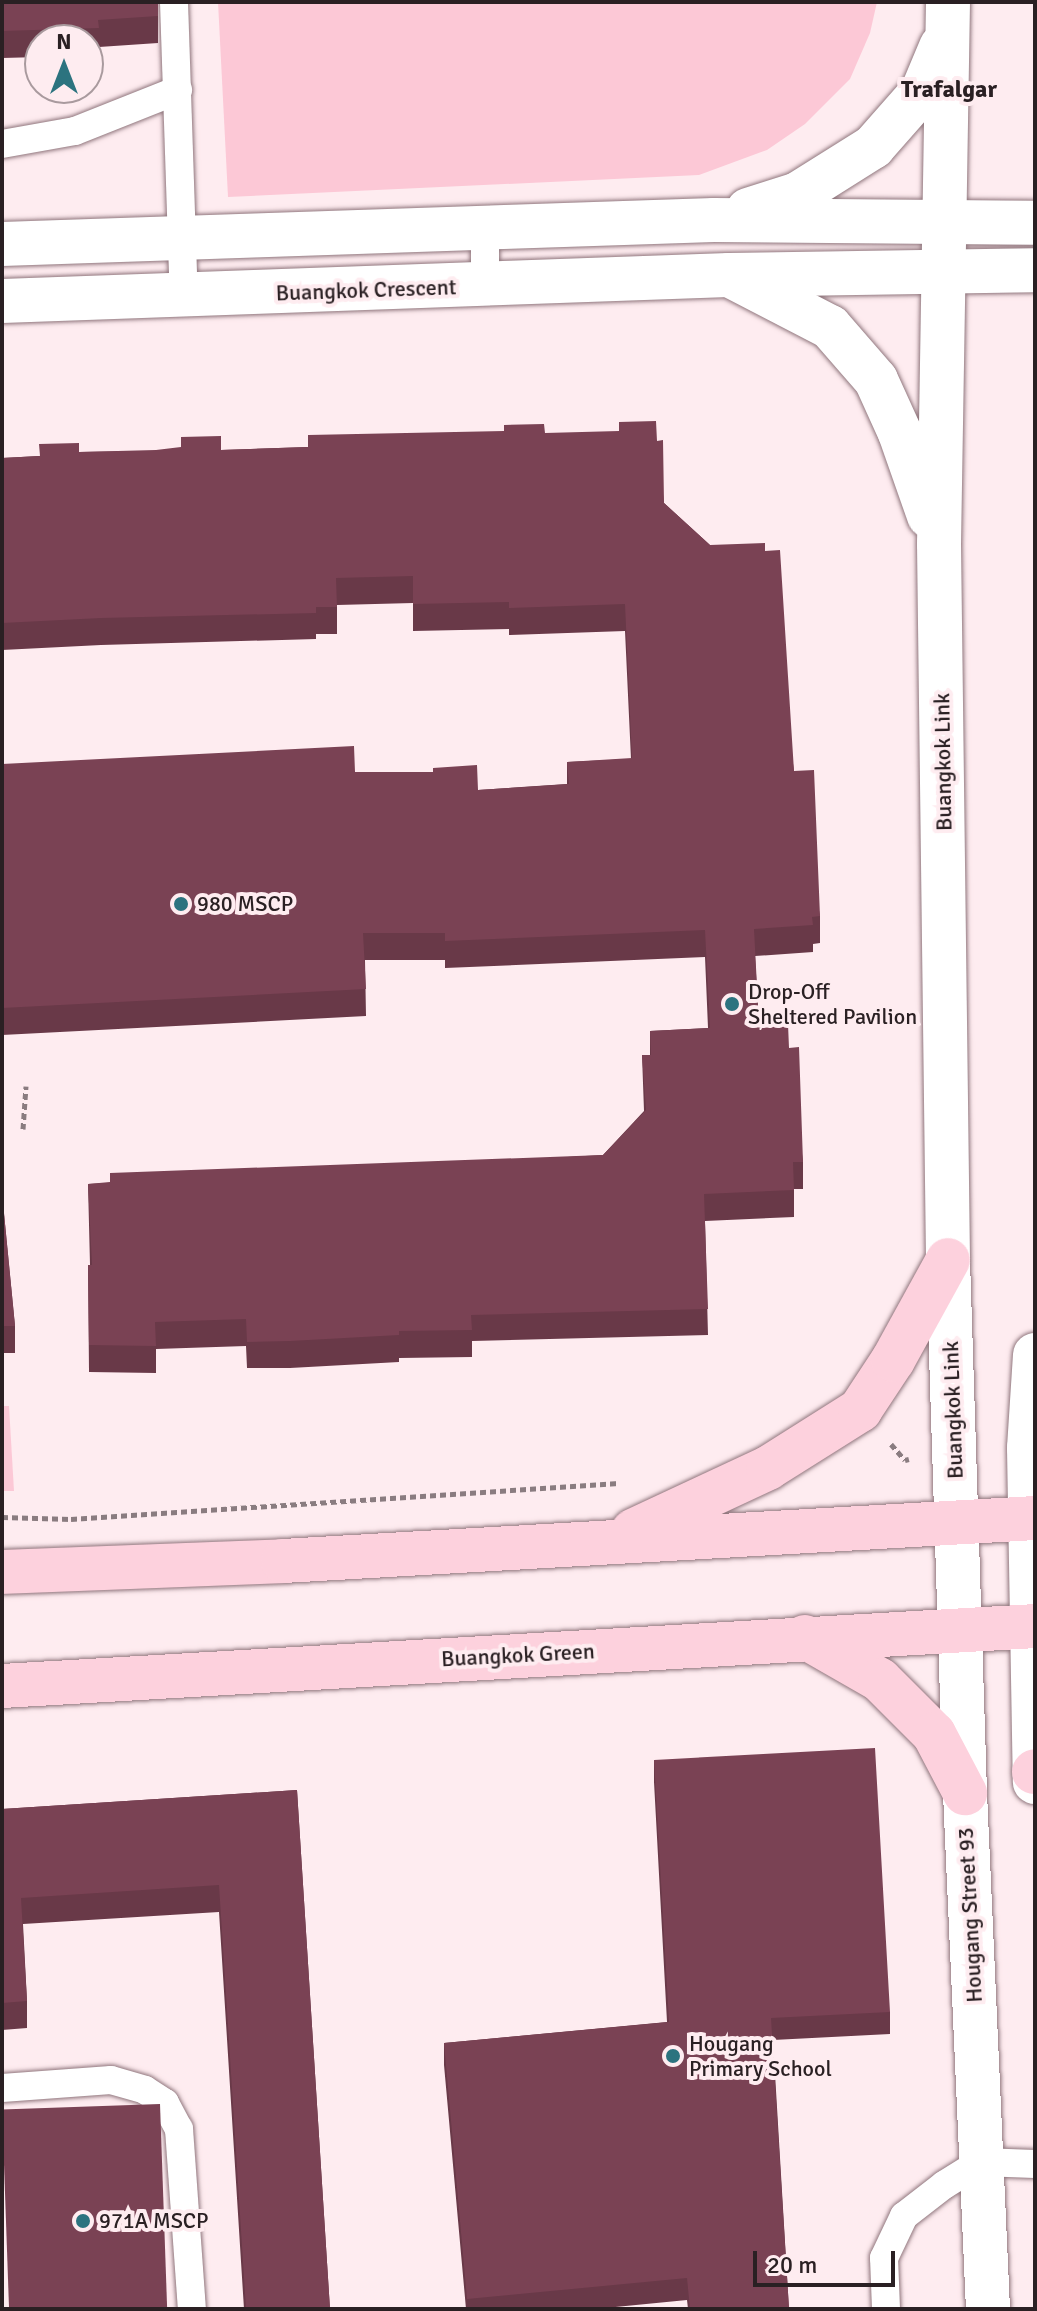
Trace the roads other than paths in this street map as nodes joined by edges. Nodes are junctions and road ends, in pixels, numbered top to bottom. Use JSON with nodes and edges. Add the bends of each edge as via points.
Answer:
{"nodes":[{"id":1,"x":174,"y":2,"type":"edge"},
{"id":2,"x":948,"y":16,"type":"edge"},
{"id":3,"x":178,"y":90,"type":"junction"},
{"id":4,"x":2,"y":144,"type":"edge"},
{"id":5,"x":714,"y":220,"type":"junction"},
{"id":6,"x":944,"y":223,"type":"junction"},
{"id":7,"x":1035,"y":223,"type":"edge"},
{"id":8,"x":485,"y":229,"type":"junction"},
{"id":9,"x":183,"y":238,"type":"junction"},
{"id":10,"x":2,"y":244,"type":"edge"},
{"id":11,"x":1035,"y":270,"type":"edge"},
{"id":12,"x":944,"y":271,"type":"junction"},
{"id":13,"x":729,"y":275,"type":"junction"},
{"id":14,"x":485,"y":286,"type":"junction"},
{"id":15,"x":184,"y":296,"type":"junction"},
{"id":16,"x":2,"y":301,"type":"edge"},
{"id":17,"x":939,"y":544,"type":"junction"},
{"id":18,"x":948,"y":1260,"type":"junction"},
{"id":19,"x":1035,"y":1355,"type":"edge"},
{"id":20,"x":1032,"y":1518,"type":"edge"},
{"id":21,"x":957,"y":1522,"type":"junction"},
{"id":22,"x":613,"y":1541,"type":"junction"},
{"id":23,"x":2,"y":1572,"type":"edge"},
{"id":24,"x":1033,"y":1626,"type":"edge"},
{"id":25,"x":960,"y":1630,"type":"junction"},
{"id":26,"x":805,"y":1637,"type":"junction"},
{"id":27,"x":2,"y":1686,"type":"edge"},
{"id":28,"x":1035,"y":1771,"type":"edge"},
{"id":29,"x":1035,"y":1782,"type":"edge"},
{"id":30,"x":965,"y":1793,"type":"junction"},
{"id":31,"x":2,"y":2088,"type":"edge"},
{"id":32,"x":981,"y":2162,"type":"junction"},
{"id":33,"x":1035,"y":2164,"type":"edge"},
{"id":34,"x":192,"y":2309,"type":"edge"},
{"id":35,"x":886,"y":2309,"type":"edge"},
{"id":36,"x":988,"y":2309,"type":"edge"}],
"edges":[{"from":1,"to":3,"type":"lane"},
{"from":2,"to":5,"type":"street","via":[[923,90],[873,147],[798,194]]},
{"from":2,"to":6,"type":"street","name":"Buangkok Link"},
{"from":3,"to":4,"type":"lane","via":[[75,131]]},
{"from":3,"to":9,"type":"lane"},
{"from":5,"to":6,"type":"street"},
{"from":5,"to":8,"type":"street"},
{"from":6,"to":7,"type":"street"},
{"from":6,"to":12,"type":"street","name":"Buangkok Link"},
{"from":8,"to":9,"type":"street"},
{"from":8,"to":14,"type":"lane"},
{"from":9,"to":10,"type":"street"},
{"from":9,"to":15,"type":"lane"},
{"from":11,"to":12,"type":"street","name":"Buangkok Crescent"},
{"from":12,"to":13,"type":"street","name":"Buangkok Crescent"},
{"from":12,"to":17,"type":"street","name":"Buangkok Link"},
{"from":13,"to":14,"type":"street","name":"Buangkok Crescent"},
{"from":13,"to":17,"type":"street","name":"Buangkok Crescent","via":[[830,327],[876,380]]},
{"from":14,"to":15,"type":"street","name":"Buangkok Crescent"},
{"from":15,"to":16,"type":"street","name":"Buangkok Crescent"},
{"from":17,"to":18,"type":"street","name":"Buangkok Link"},
{"from":18,"to":21,"type":"street","name":"Buangkok Link"},
{"from":18,"to":22,"type":"main road","via":[[860,1410],[768,1468]]},
{"from":19,"to":20,"type":"street","via":[[1029,1448]]},
{"from":20,"to":21,"type":"main road"},
{"from":20,"to":24,"type":"street"},
{"from":21,"to":22,"type":"main road"},
{"from":21,"to":25,"type":"street","name":"Hougang Street 93"},
{"from":22,"to":23,"type":"main road"},
{"from":24,"to":25,"type":"main road","name":"Buangkok Green"},
{"from":24,"to":28,"type":"street"},
{"from":25,"to":26,"type":"main road","name":"Buangkok Green"},
{"from":25,"to":30,"type":"street","name":"Hougang Street 93"},
{"from":26,"to":27,"type":"main road","name":"Buangkok Green"},
{"from":26,"to":30,"type":"main road","via":[[880,1680],[934,1734]]},
{"from":28,"to":29,"type":"street"},
{"from":30,"to":32,"type":"street","name":"Hougang Street 93"},
{"from":31,"to":34,"type":"lane","via":[[111,2080],[145,2090],[165,2103],[179,2129]]},
{"from":32,"to":33,"type":"lane"},
{"from":32,"to":35,"type":"lane","via":[[904,2216],[884,2258]]},
{"from":32,"to":36,"type":"street","name":"Hougang Street 93"}]}
